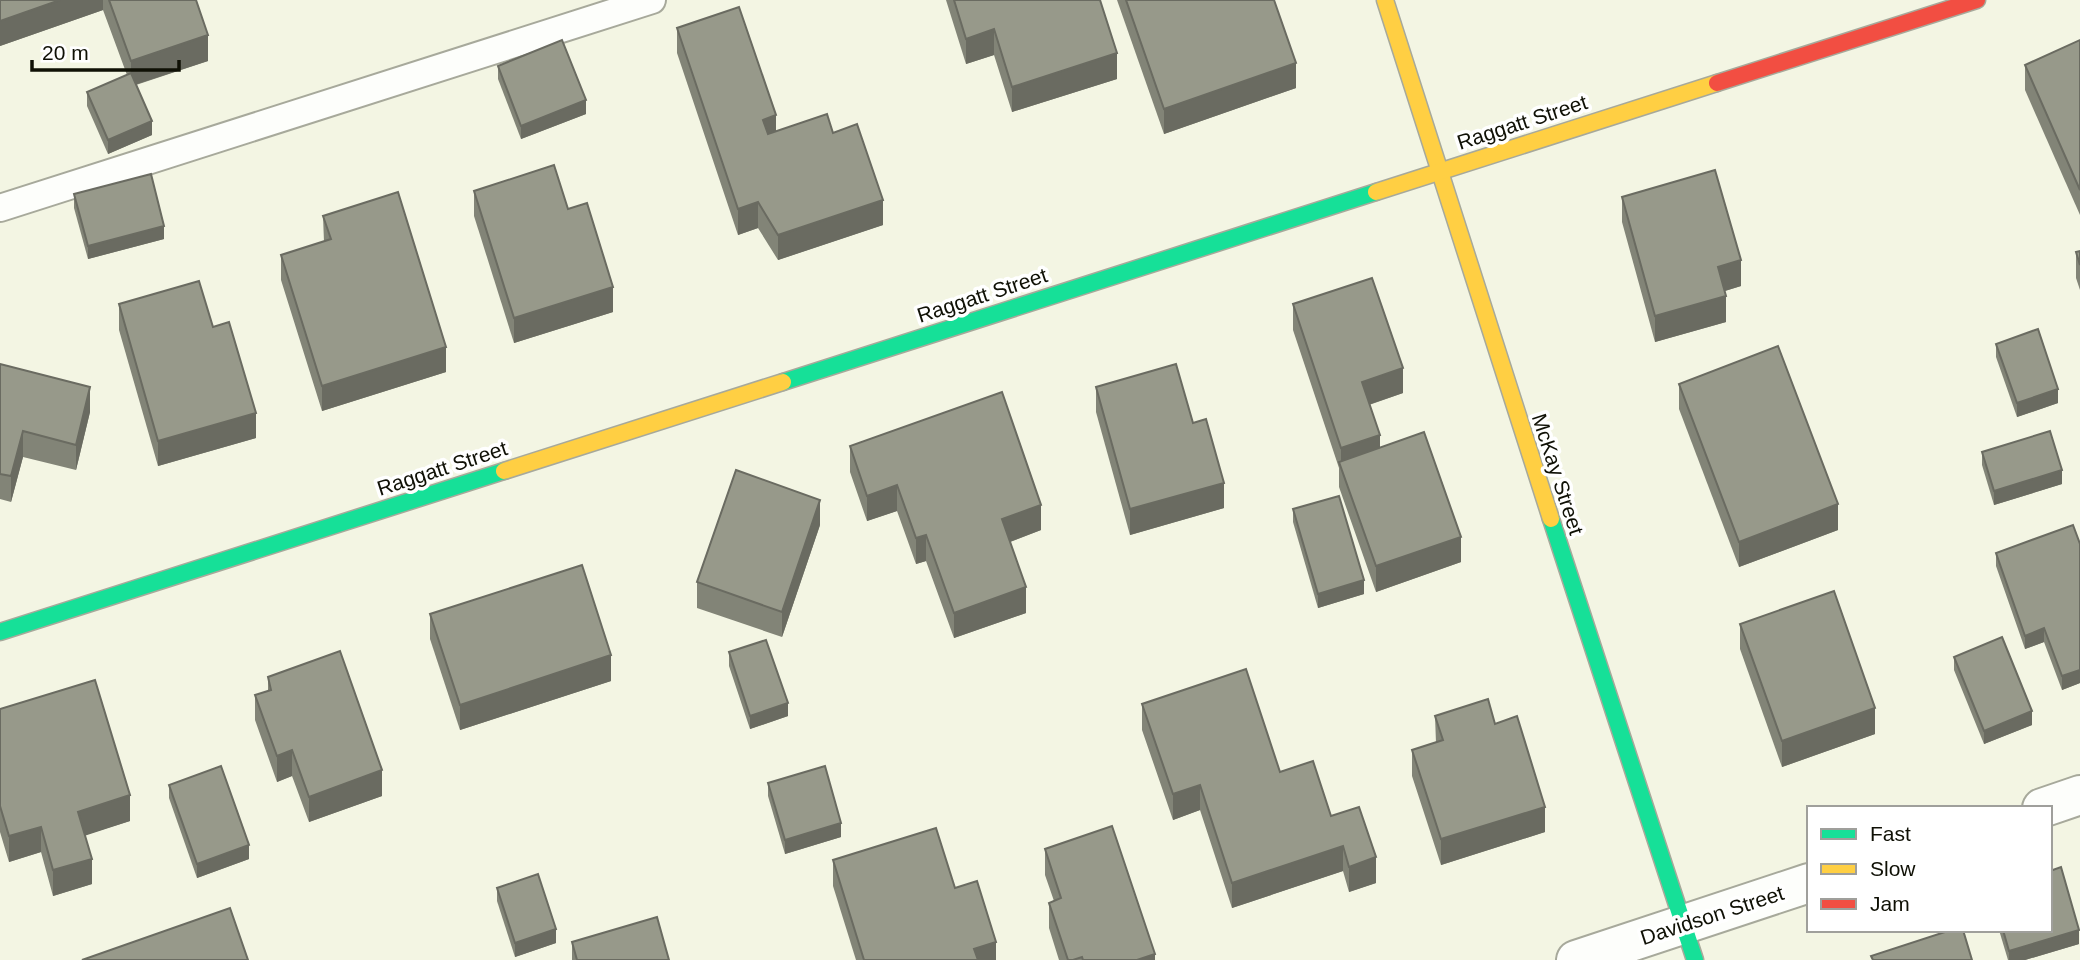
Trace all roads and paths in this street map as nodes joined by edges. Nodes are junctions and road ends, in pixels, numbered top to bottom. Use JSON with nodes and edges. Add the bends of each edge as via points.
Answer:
{"nodes":[{"id":1,"x":652,"y":0,"type":"edge"},
{"id":2,"x":1385,"y":0,"type":"edge"},
{"id":3,"x":1977,"y":0,"type":"edge"},
{"id":4,"x":1438,"y":171,"type":"junction"},
{"id":5,"x":0,"y":208,"type":"edge"},
{"id":6,"x":0,"y":632,"type":"edge"},
{"id":7,"x":2080,"y":795,"type":"edge"},
{"id":8,"x":2048,"y":806,"type":"edge"},
{"id":9,"x":1807,"y":885,"type":"edge"},
{"id":10,"x":1683,"y":925,"type":"junction"},
{"id":11,"x":1576,"y":960,"type":"edge"},
{"id":12,"x":1695,"y":960,"type":"edge"}],
"edges":[{"from":1,"to":5,"type":"lane"},
{"from":2,"to":4,"type":"street","name":"McKay Street"},
{"from":3,"to":4,"type":"street","name":"Raggatt Street"},
{"from":4,"to":6,"type":"street","name":"Raggatt Street"},
{"from":4,"to":10,"type":"street","name":"McKay Street"},
{"from":7,"to":8,"type":"street"},
{"from":9,"to":10,"type":"street","name":"Davidson Street"},
{"from":10,"to":11,"type":"street","name":"Davidson Street"},
{"from":10,"to":12,"type":"street","name":"McKay Street"}]}
